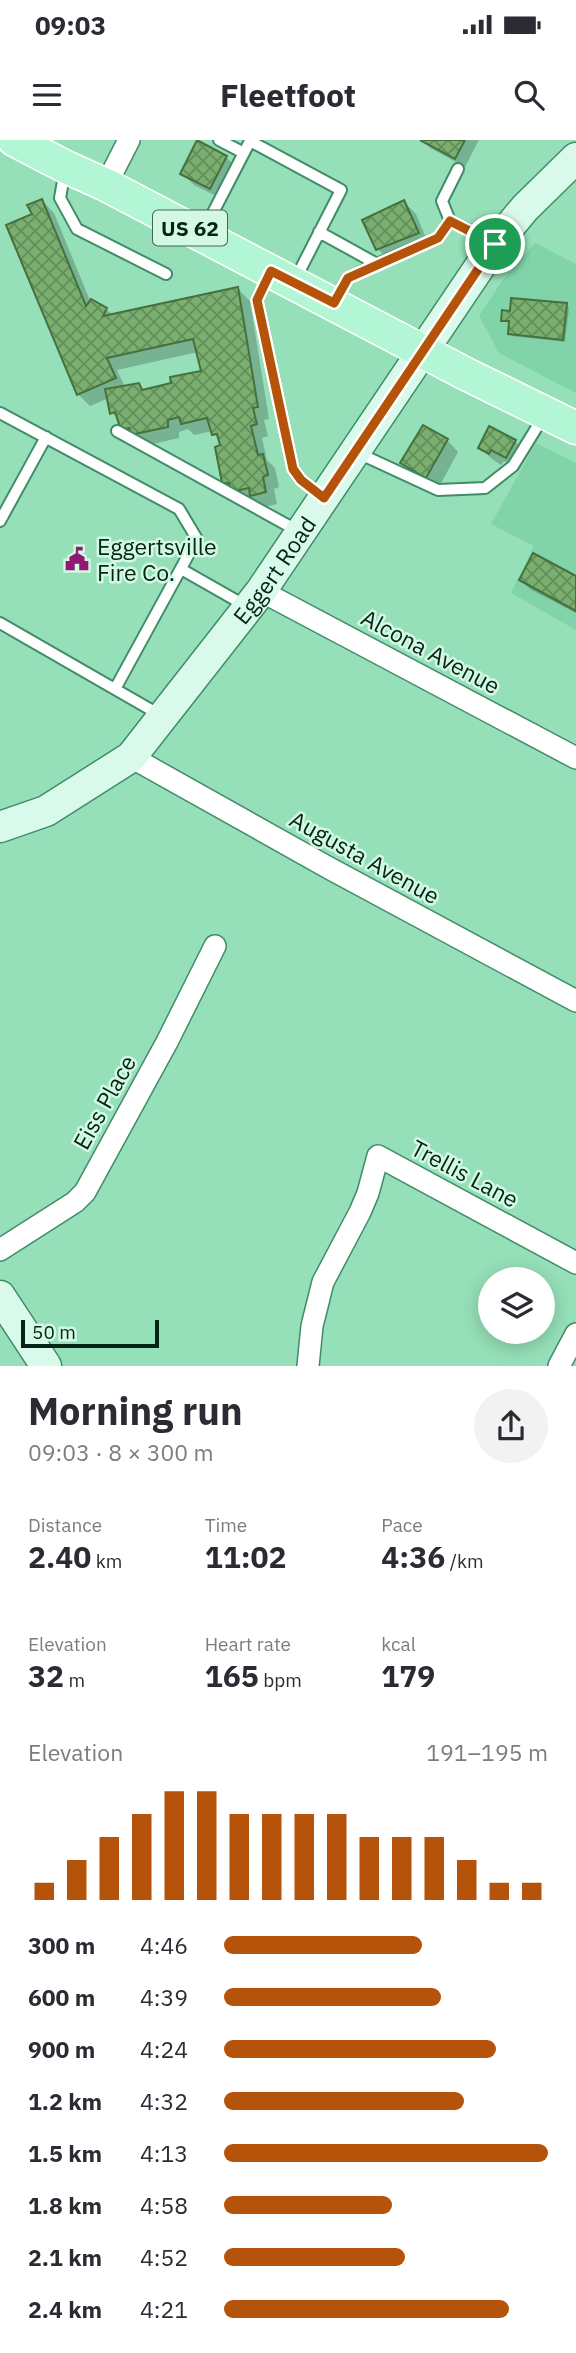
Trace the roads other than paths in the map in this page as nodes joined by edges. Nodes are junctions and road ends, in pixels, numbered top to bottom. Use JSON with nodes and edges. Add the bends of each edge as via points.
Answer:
{"nodes":[{"id":1,"x":14,"y":140,"type":"edge"},
{"id":2,"x":129,"y":140,"type":"edge"},
{"id":3,"x":219,"y":140,"type":"edge"},
{"id":4,"x":244,"y":153,"type":"junction"},
{"id":5,"x":576,"y":158,"type":"edge"},
{"id":6,"x":65,"y":167,"type":"junction"},
{"id":7,"x":458,"y":169,"type":"dead end"},
{"id":8,"x":106,"y":185,"type":"junction"},
{"id":9,"x":450,"y":221,"type":"junction"},
{"id":10,"x":319,"y":232,"type":"junction"},
{"id":11,"x":202,"y":234,"type":"junction"},
{"id":12,"x":495,"y":244,"type":"junction"},
{"id":13,"x":377,"y":264,"type":"junction"},
{"id":14,"x":166,"y":274,"type":"dead end"},
{"id":15,"x":283,"y":277,"type":"junction"},
{"id":16,"x":334,"y":303,"type":"junction"},
{"id":17,"x":424,"y":352,"type":"junction"},
{"id":18,"x":0,"y":413,"type":"edge"},
{"id":19,"x":546,"y":413,"type":"junction"},
{"id":20,"x":576,"y":428,"type":"edge"},
{"id":21,"x":117,"y":431,"type":"dead end"},
{"id":22,"x":46,"y":437,"type":"junction"},
{"id":23,"x":355,"y":451,"type":"junction"},
{"id":24,"x":324,"y":498,"type":"junction"},
{"id":25,"x":0,"y":521,"type":"edge"},
{"id":26,"x":300,"y":532,"type":"junction"},
{"id":27,"x":181,"y":569,"type":"junction"},
{"id":28,"x":254,"y":599,"type":"junction"},
{"id":29,"x":0,"y":623,"type":"edge"},
{"id":30,"x":115,"y":690,"type":"junction"},
{"id":31,"x":163,"y":716,"type":"junction"},
{"id":32,"x":131,"y":757,"type":"junction"},
{"id":33,"x":576,"y":758,"type":"edge"},
{"id":34,"x":0,"y":827,"type":"edge"},
{"id":35,"x":215,"y":946,"type":"dead end"},
{"id":36,"x":576,"y":1001,"type":"edge"},
{"id":37,"x":0,"y":1250,"type":"edge"},
{"id":38,"x":576,"y":1263,"type":"edge"},
{"id":39,"x":0,"y":1297,"type":"edge"},
{"id":40,"x":576,"y":1334,"type":"edge"},
{"id":41,"x":46,"y":1366,"type":"edge"},
{"id":42,"x":308,"y":1366,"type":"edge"},
{"id":43,"x":559,"y":1366,"type":"edge"}],
"edges":[{"from":1,"to":6,"type":"main road","number":"US 62"},
{"from":2,"to":8,"type":"street"},
{"from":3,"to":4,"type":"lane"},
{"from":4,"to":10,"type":"lane","via":[[250,141],[341,190]]},
{"from":4,"to":11,"type":"lane"},
{"from":5,"to":12,"type":"street","name":"Eggert Road"},
{"from":6,"to":8,"type":"main road","number":"US 62"},
{"from":6,"to":14,"type":"lane","via":[[60,198],[77,229]]},
{"from":7,"to":9,"type":"lane","via":[[442,201]]},
{"from":8,"to":11,"type":"main road","number":"US 62"},
{"from":9,"to":12,"type":"lane"},
{"from":9,"to":13,"type":"lane","via":[[438,238]]},
{"from":10,"to":13,"type":"lane"},
{"from":10,"to":15,"type":"lane"},
{"from":11,"to":15,"type":"main road","number":"US 62"},
{"from":12,"to":17,"type":"street","name":"Eggert Road"},
{"from":13,"to":16,"type":"lane","via":[[348,278]]},
{"from":15,"to":16,"type":"main road","number":"US 62"},
{"from":15,"to":24,"type":"lane","via":[[257,300],[293,469]]},
{"from":16,"to":17,"type":"main road","number":"US 62"},
{"from":17,"to":19,"type":"main road","number":"US 62"},
{"from":17,"to":23,"type":"street","name":"Eggert Road"},
{"from":18,"to":22,"type":"lane"},
{"from":19,"to":20,"type":"main road","number":"US 62"},
{"from":19,"to":23,"type":"lane","via":[[513,466],[485,488],[438,490]]},
{"from":21,"to":26,"type":"lane"},
{"from":22,"to":25,"type":"lane"},
{"from":22,"to":27,"type":"lane","via":[[179,509],[197,540]]},
{"from":23,"to":24,"type":"street","name":"Eggert Road"},
{"from":24,"to":26,"type":"street","name":"Eggert Road"},
{"from":26,"to":28,"type":"street","name":"Eggert Road"},
{"from":27,"to":28,"type":"lane"},
{"from":27,"to":30,"type":"lane"},
{"from":28,"to":31,"type":"street","name":"Eggert Road"},
{"from":28,"to":33,"type":"street","name":"Alcona Avenue"},
{"from":29,"to":30,"type":"lane"},
{"from":30,"to":31,"type":"lane"},
{"from":31,"to":32,"type":"street","name":"Eggert Road"},
{"from":32,"to":34,"type":"street","name":"Eggert Road","via":[[46,811]]},
{"from":32,"to":36,"type":"street","name":"Augusta Avenue"},
{"from":35,"to":37,"type":"street","name":"Eiss Place","via":[[85,1192]]},
{"from":38,"to":42,"type":"street","name":"Trellis Lane","via":[[378,1156],[365,1203],[323,1282]]},
{"from":39,"to":41,"type":"street"},
{"from":40,"to":43,"type":"street"}]}
